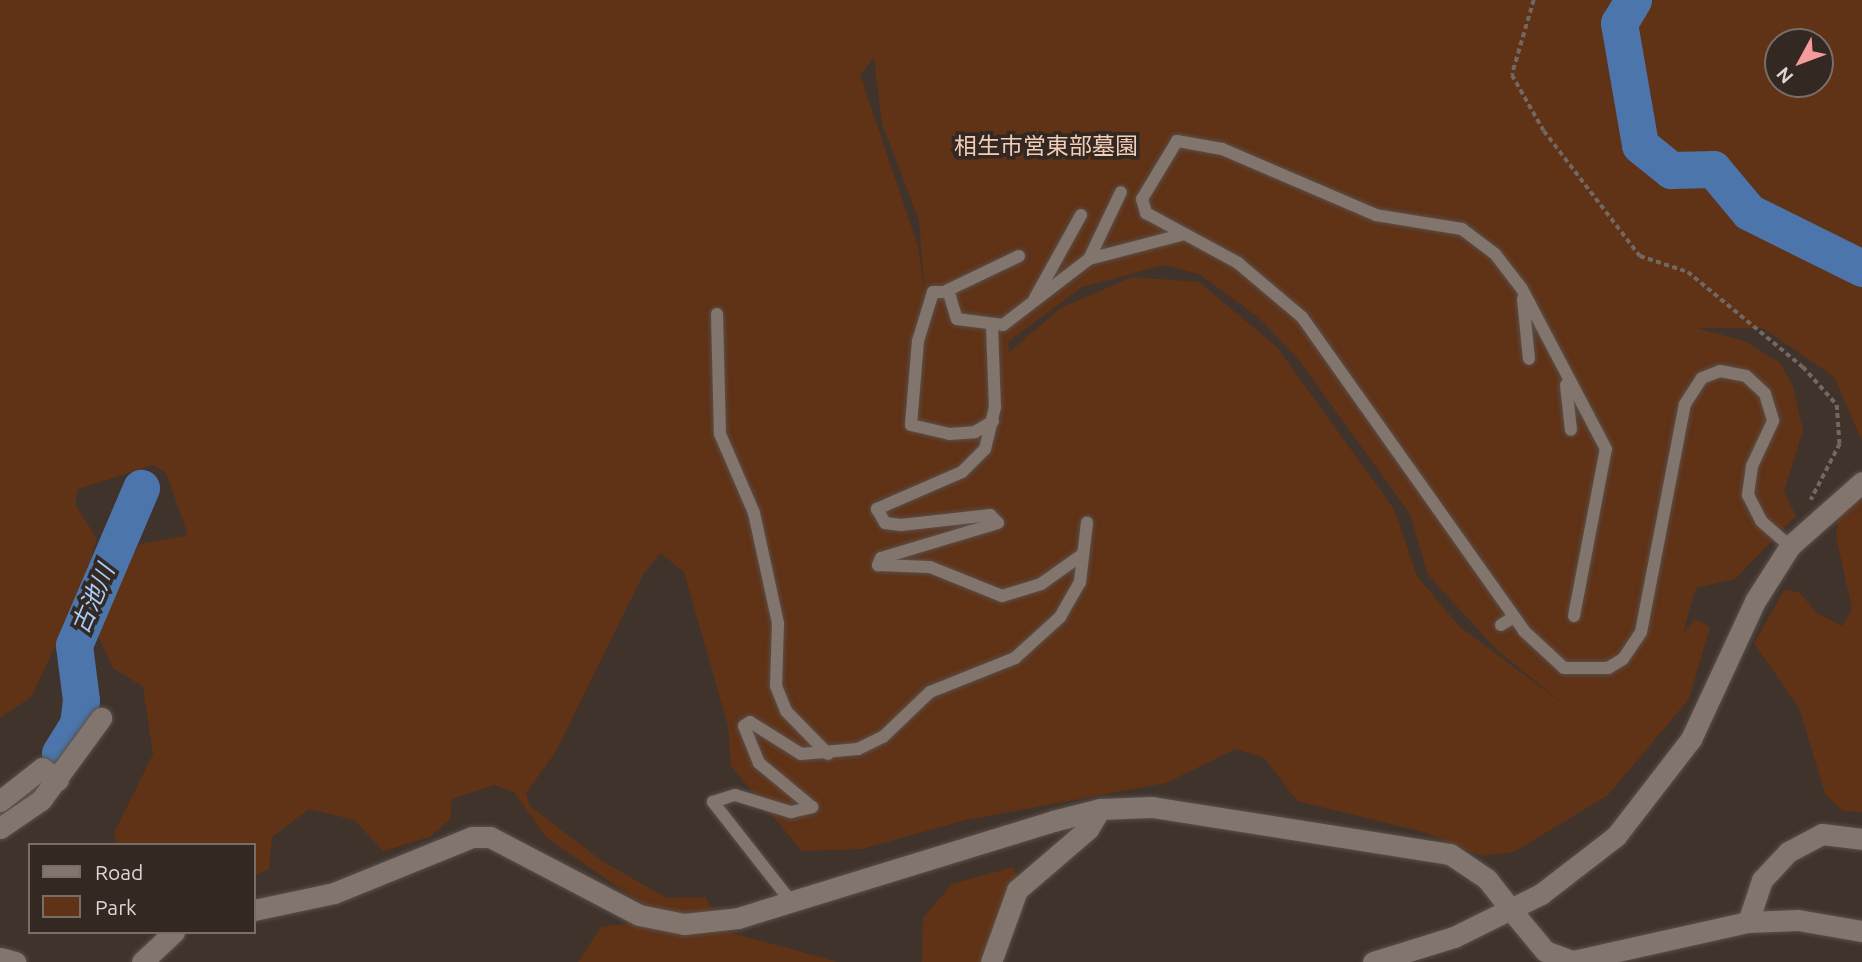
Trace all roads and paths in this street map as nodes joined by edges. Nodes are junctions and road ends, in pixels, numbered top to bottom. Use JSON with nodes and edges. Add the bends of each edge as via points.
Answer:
{"nodes":[{"id":1,"x":1534,"y":0,"type":"edge"},
{"id":2,"x":1121,"y":192,"type":"dead end"},
{"id":3,"x":1080,"y":215,"type":"dead end"},
{"id":4,"x":1181,"y":235,"type":"junction"},
{"id":5,"x":1019,"y":256,"type":"dead end"},
{"id":6,"x":1089,"y":259,"type":"junction"},
{"id":7,"x":1522,"y":289,"type":"junction"},
{"id":8,"x":947,"y":292,"type":"junction"},
{"id":9,"x":1035,"y":299,"type":"junction"},
{"id":10,"x":717,"y":314,"type":"dead end"},
{"id":11,"x":992,"y":326,"type":"junction"},
{"id":12,"x":1529,"y":359,"type":"dead end"},
{"id":13,"x":1566,"y":381,"type":"junction"},
{"id":14,"x":993,"y":421,"type":"junction"},
{"id":15,"x":1571,"y":429,"type":"dead end"},
{"id":16,"x":1862,"y":482,"type":"edge"},
{"id":17,"x":1821,"y":512,"type":"junction"},
{"id":18,"x":1087,"y":522,"type":"dead end"},
{"id":19,"x":1790,"y":546,"type":"junction"},
{"id":20,"x":1083,"y":554,"type":"junction"},
{"id":21,"x":1574,"y":615,"type":"dead end"},
{"id":22,"x":1514,"y":617,"type":"junction"},
{"id":23,"x":1501,"y":625,"type":"dead end"},
{"id":24,"x":101,"y":718,"type":"dead end"},
{"id":25,"x":828,"y":754,"type":"junction"},
{"id":26,"x":58,"y":780,"type":"junction"},
{"id":27,"x":0,"y":800,"type":"edge"},
{"id":28,"x":1100,"y":809,"type":"junction"},
{"id":29,"x":0,"y":828,"type":"edge"},
{"id":30,"x":1862,"y":839,"type":"edge"},
{"id":31,"x":793,"y":904,"type":"junction"},
{"id":32,"x":256,"y":910,"type":"edge"},
{"id":33,"x":1511,"y":910,"type":"junction"},
{"id":34,"x":1748,"y":922,"type":"junction"},
{"id":35,"x":1862,"y":931,"type":"edge"},
{"id":36,"x":172,"y":934,"type":"edge"},
{"id":37,"x":0,"y":958,"type":"edge"},
{"id":38,"x":15,"y":962,"type":"edge"},
{"id":39,"x":142,"y":962,"type":"edge"},
{"id":40,"x":991,"y":962,"type":"edge"},
{"id":41,"x":1373,"y":962,"type":"edge"}],
"edges":[{"from":1,"to":17,"type":"path","via":[[1513,75],[1544,131],[1640,257],[1688,272],[1803,367],[1837,405],[1840,444],[1809,498]]},
{"from":2,"to":6,"type":"lane"},
{"from":3,"to":9,"type":"lane"},
{"from":4,"to":6,"type":"lane"},
{"from":4,"to":7,"type":"lane","via":[[1146,213],[1142,199],[1177,141],[1222,149],[1376,215],[1462,229],[1495,254]]},
{"from":4,"to":22,"type":"lane","via":[[1238,263],[1302,317]]},
{"from":5,"to":8,"type":"lane"},
{"from":6,"to":9,"type":"lane"},
{"from":7,"to":12,"type":"lane"},
{"from":7,"to":13,"type":"lane"},
{"from":8,"to":11,"type":"lane","via":[[957,319]]},
{"from":8,"to":14,"type":"lane","via":[[933,292],[918,341],[911,425],[949,434],[975,432]]},
{"from":9,"to":11,"type":"lane","via":[[1003,325]]},
{"from":10,"to":25,"type":"lane","via":[[720,433],[754,513],[775,610],[776,687],[786,710]]},
{"from":11,"to":14,"type":"lane"},
{"from":13,"to":15,"type":"lane"},
{"from":13,"to":21,"type":"lane","via":[[1606,449]]},
{"from":14,"to":20,"type":"lane","via":[[973,463],[887,502],[878,516],[901,525],[990,515],[998,523],[881,558],[878,565],[930,567],[1002,596],[1041,584]]},
{"from":16,"to":17,"type":"street"},
{"from":17,"to":19,"type":"street"},
{"from":18,"to":20,"type":"lane"},
{"from":19,"to":22,"type":"lane","via":[[1761,521],[1748,495],[1752,466],[1773,421],[1765,394],[1746,376],[1720,371],[1702,378],[1685,404],[1641,632],[1623,659],[1590,673],[1564,668]]},
{"from":19,"to":33,"type":"street","via":[[1663,782],[1584,864]]},
{"from":20,"to":25,"type":"lane","via":[[1080,582],[1060,617],[1016,658],[930,692],[883,737]]},
{"from":22,"to":23,"type":"lane"},
{"from":24,"to":26,"type":"street"},
{"from":25,"to":31,"type":"lane","via":[[801,754],[750,722],[744,726],[759,763],[812,807],[791,812],[735,795],[713,802]]},
{"from":26,"to":27,"type":"street","via":[[42,768]]},
{"from":26,"to":29,"type":"street"},
{"from":28,"to":31,"type":"street"},
{"from":28,"to":33,"type":"street","via":[[1223,816],[1450,854],[1487,879]]},
{"from":28,"to":40,"type":"street","via":[[1088,829],[1017,890]]},
{"from":30,"to":34,"type":"street","via":[[1822,834],[1788,852],[1762,880]]},
{"from":31,"to":32,"type":"street","via":[[684,924],[639,915],[490,836],[472,838],[334,893]]},
{"from":33,"to":34,"type":"street","via":[[1545,951],[1573,961]]},
{"from":33,"to":41,"type":"street","via":[[1454,937]]},
{"from":34,"to":35,"type":"street","via":[[1798,920]]},
{"from":36,"to":39,"type":"street"},
{"from":37,"to":38,"type":"street"}]}
